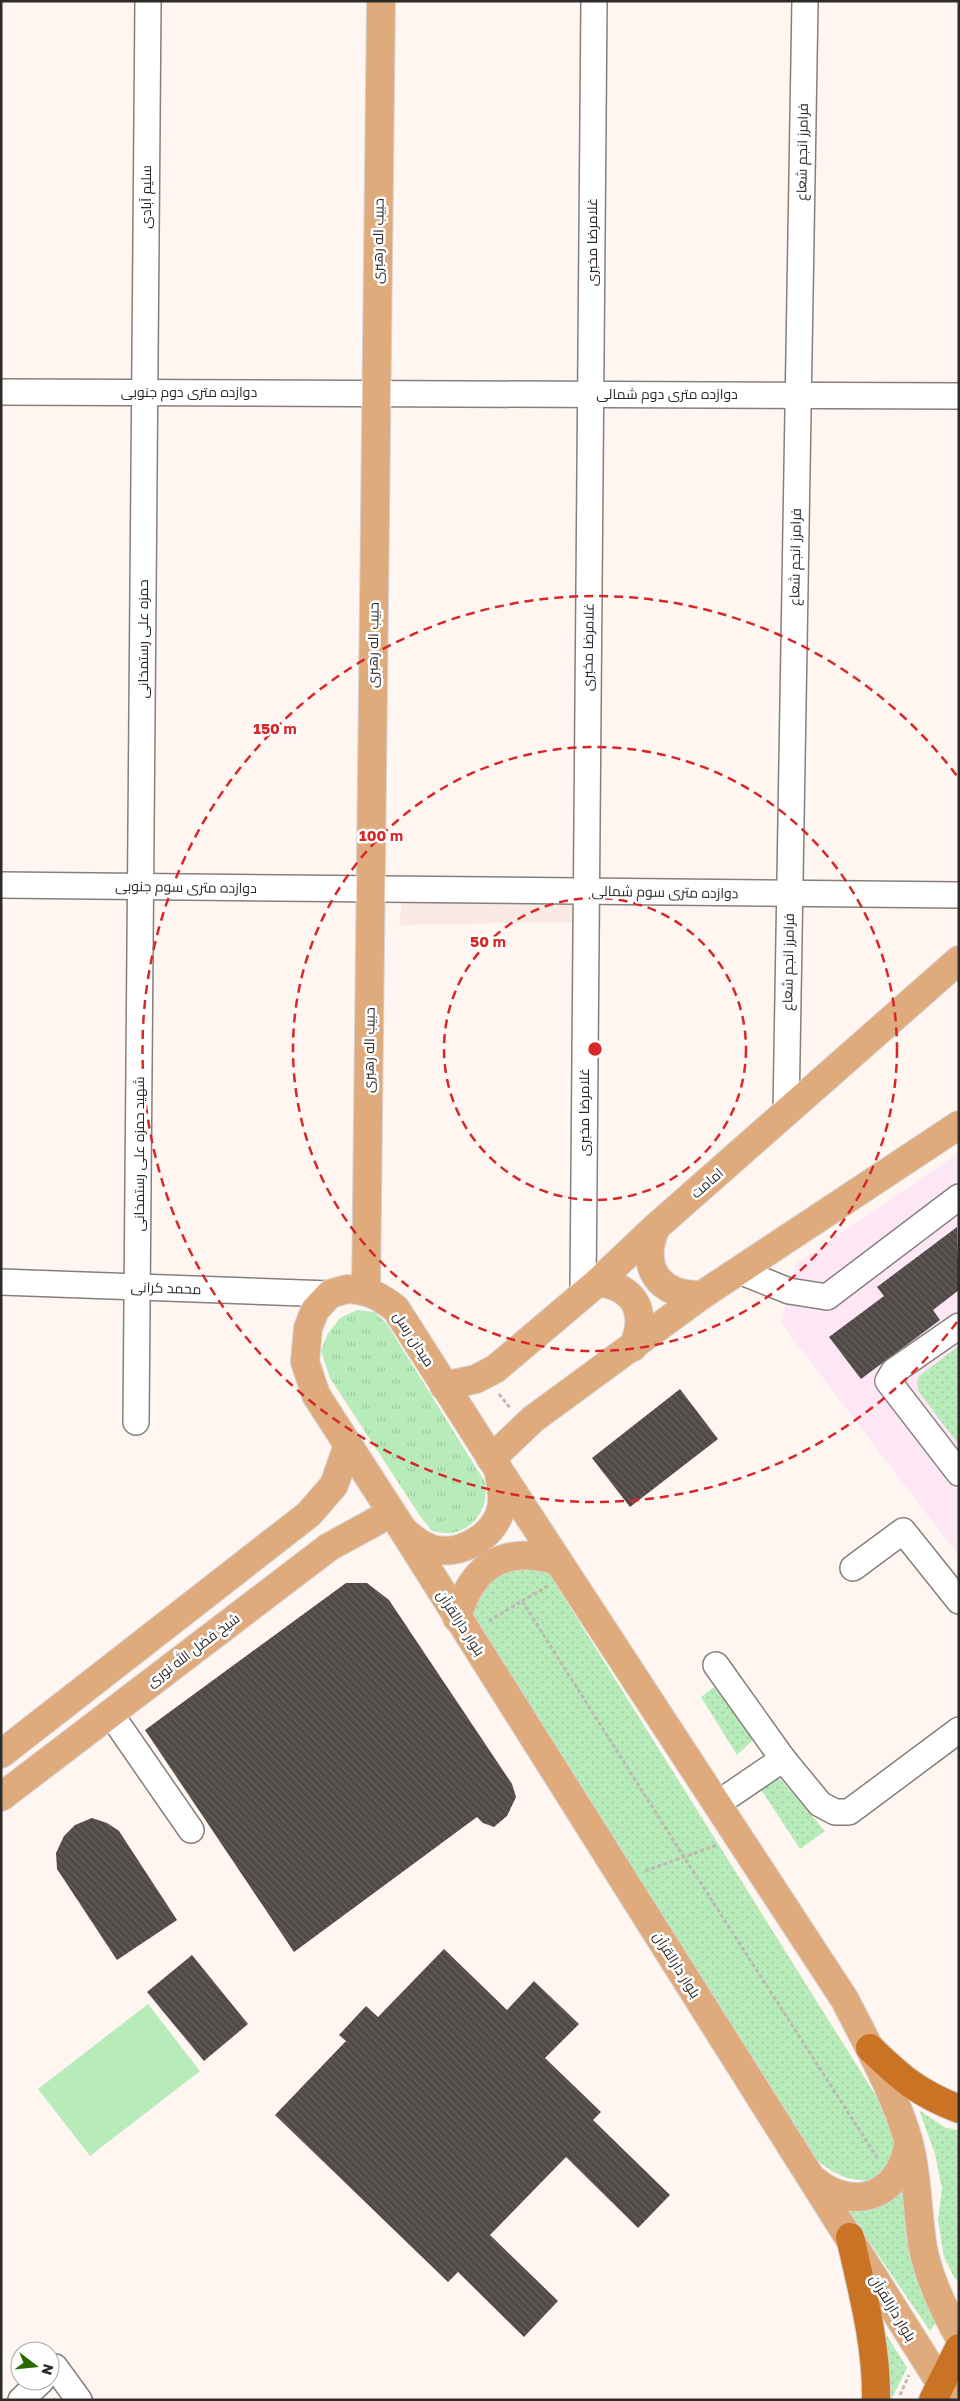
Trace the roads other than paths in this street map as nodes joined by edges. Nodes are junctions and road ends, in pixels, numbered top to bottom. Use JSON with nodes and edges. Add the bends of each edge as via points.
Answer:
{"nodes":[{"id":1,"x":148,"y":1,"type":"edge"},
{"id":2,"x":381,"y":1,"type":"edge"},
{"id":3,"x":594,"y":1,"type":"edge"},
{"id":4,"x":805,"y":1,"type":"edge"},
{"id":5,"x":1,"y":392,"type":"edge"},
{"id":6,"x":144,"y":392,"type":"junction"},
{"id":7,"x":376,"y":393,"type":"junction"},
{"id":8,"x":591,"y":394,"type":"junction"},
{"id":9,"x":798,"y":395,"type":"junction"},
{"id":10,"x":959,"y":396,"type":"edge"},
{"id":11,"x":1,"y":885,"type":"edge"},
{"id":12,"x":141,"y":887,"type":"junction"},
{"id":13,"x":370,"y":889,"type":"junction"},
{"id":14,"x":586,"y":891,"type":"junction"},
{"id":15,"x":790,"y":894,"type":"junction"},
{"id":16,"x":959,"y":895,"type":"edge"},
{"id":17,"x":959,"y":960,"type":"edge"},
{"id":18,"x":786,"y":1113,"type":"junction"},
{"id":19,"x":959,"y":1124,"type":"edge"},
{"id":20,"x":959,"y":1198,"type":"edge"},
{"id":21,"x":656,"y":1227,"type":"junction"},
{"id":22,"x":740,"y":1271,"type":"junction"},
{"id":23,"x":1,"y":1282,"type":"edge"},
{"id":24,"x":138,"y":1287,"type":"junction"},
{"id":25,"x":590,"y":1287,"type":"junction"},
{"id":26,"x":366,"y":1290,"type":"junction"},
{"id":27,"x":330,"y":1294,"type":"junction"},
{"id":28,"x":702,"y":1295,"type":"junction"},
{"id":29,"x":959,"y":1326,"type":"edge"},
{"id":30,"x":633,"y":1347,"type":"junction"},
{"id":31,"x":444,"y":1386,"type":"junction"},
{"id":32,"x":136,"y":1422,"type":"dead end"},
{"id":33,"x":348,"y":1445,"type":"junction"},
{"id":34,"x":494,"y":1464,"type":"junction"},
{"id":35,"x":959,"y":1473,"type":"edge"},
{"id":36,"x":397,"y":1522,"type":"junction"},
{"id":37,"x":558,"y":1561,"type":"junction"},
{"id":38,"x":853,"y":1568,"type":"dead end"},
{"id":39,"x":959,"y":1601,"type":"edge"},
{"id":40,"x":463,"y":1626,"type":"junction"},
{"id":41,"x":716,"y":1665,"type":"dead end"},
{"id":42,"x":110,"y":1713,"type":"junction"},
{"id":43,"x":959,"y":1730,"type":"edge"},
{"id":44,"x":1,"y":1754,"type":"edge"},
{"id":45,"x":783,"y":1759,"type":"junction"},
{"id":46,"x":1,"y":1796,"type":"edge"},
{"id":47,"x":717,"y":1804,"type":"junction"},
{"id":48,"x":191,"y":1830,"type":"dead end"},
{"id":49,"x":870,"y":2048,"type":"junction"},
{"id":50,"x":959,"y":2109,"type":"edge"},
{"id":51,"x":909,"y":2142,"type":"junction"},
{"id":52,"x":813,"y":2179,"type":"junction"},
{"id":53,"x":850,"y":2238,"type":"junction"},
{"id":54,"x":959,"y":2337,"type":"edge"},
{"id":55,"x":959,"y":2348,"type":"edge"},
{"id":56,"x":60,"y":2375,"type":"edge"},
{"id":57,"x":30,"y":2391,"type":"edge"},
{"id":58,"x":942,"y":2394,"type":"edge"},
{"id":59,"x":21,"y":2400,"type":"edge"},
{"id":60,"x":79,"y":2400,"type":"edge"},
{"id":61,"x":876,"y":2400,"type":"edge"}],
"edges":[{"from":1,"to":6,"type":"street","name":"سلیم آبادی"},
{"from":2,"to":7,"type":"main road","name":"حبیب اله رهبری"},
{"from":3,"to":8,"type":"street","name":"غلامرضا مخبری"},
{"from":4,"to":9,"type":"street","name":"فرامرز انجم شعاع"},
{"from":5,"to":6,"type":"street","name":"دوازده متری دوم جنوبی"},
{"from":6,"to":7,"type":"street","name":"دوازده متری دوم جنوبی"},
{"from":6,"to":12,"type":"street","name":"حمزه علی رستمخانی"},
{"from":7,"to":8,"type":"street","name":"دوازده متری دوم شمالی"},
{"from":7,"to":13,"type":"main road","name":"حبیب اله رهبری"},
{"from":8,"to":9,"type":"street","name":"دوازده متری دوم شمالی"},
{"from":8,"to":14,"type":"street","name":"غلامرضا مخبری"},
{"from":9,"to":10,"type":"street","name":"دوازده متری دوم شمالی"},
{"from":9,"to":15,"type":"street","name":"فرامرز انجم شعاع"},
{"from":11,"to":12,"type":"street","name":"دوازده متری سوم جنوبی"},
{"from":12,"to":13,"type":"street","name":"دوازده متری سوم جنوبی"},
{"from":12,"to":24,"type":"street","name":"شهید حمزه علی رستمخانی"},
{"from":13,"to":14,"type":"street","name":"دوازده متری سوم شمالی"},
{"from":13,"to":26,"type":"main road","name":"حبیب اله رهبری"},
{"from":14,"to":15,"type":"street","name":"دوازده متری سوم شمالی"},
{"from":14,"to":25,"type":"street","name":"غلامرضا مخبری"},
{"from":15,"to":16,"type":"street","name":"دوازده متری سوم شمالی"},
{"from":15,"to":18,"type":"street","name":"فرامرز انجم شعاع"},
{"from":17,"to":18,"type":"main road","name":"امامت"},
{"from":18,"to":21,"type":"main road","name":"امامت"},
{"from":19,"to":22,"type":"main road"},
{"from":20,"to":22,"type":"street","via":[[827,1297],[789,1291]]},
{"from":21,"to":25,"type":"main road","name":"امامت"},
{"from":21,"to":28,"type":"main road","via":[[649,1243],[649,1261],[656,1276],[668,1289],[684,1295]]},
{"from":22,"to":28,"type":"main road"},
{"from":23,"to":24,"type":"street","name":"محمد کرانی"},
{"from":24,"to":27,"type":"street","name":"محمد کرانی"},
{"from":24,"to":32,"type":"street","name":"شهید حمزه علی رستمخانی"},
{"from":25,"to":30,"type":"main road","via":[[616,1285],[631,1296],[640,1312],[640,1330]]},
{"from":25,"to":31,"type":"main road","name":"امامت","via":[[485,1374]]},
{"from":26,"to":27,"type":"main road","via":[[347,1289]]},
{"from":26,"to":31,"type":"main road","name":"میدان رسل","via":[[396,1309]]},
{"from":27,"to":33,"type":"main road","name":"میدان رسل","via":[[315,1310],[308,1328],[305,1362],[316,1395]]},
{"from":28,"to":30,"type":"main road"},
{"from":29,"to":35,"type":"street","via":[[894,1370],[888,1381]]},
{"from":30,"to":34,"type":"main road","via":[[524,1427]]},
{"from":31,"to":34,"type":"main road","name":"میدان رسل"},
{"from":33,"to":36,"type":"main road","name":"میدان رسل"},
{"from":33,"to":44,"type":"main road","via":[[334,1485],[310,1514]]},
{"from":34,"to":36,"type":"main road","name":"میدان رسل","via":[[502,1505],[496,1522],[484,1536],[468,1546],[451,1550],[433,1549],[416,1542]]},
{"from":34,"to":37,"type":"main road"},
{"from":36,"to":40,"type":"main road","name":"بلوار دارالقرآن"},
{"from":36,"to":42,"type":"main road","name":"شیخ فضل الله نوری","via":[[329,1547]]},
{"from":37,"to":40,"type":"main road","via":[[537,1555],[514,1555],[493,1563],[476,1577],[463,1596]]},
{"from":37,"to":47,"type":"main road"},
{"from":38,"to":39,"type":"street","via":[[903,1531]]},
{"from":40,"to":52,"type":"main road","name":"بلوار دارالقرآن"},
{"from":41,"to":45,"type":"street"},
{"from":42,"to":46,"type":"main road","name":"شیخ فضل الله نوری"},
{"from":42,"to":48,"type":"street"},
{"from":43,"to":45,"type":"street","via":[[849,1812],[835,1812],[820,1804]]},
{"from":45,"to":47,"type":"street"},
{"from":47,"to":49,"type":"main road","via":[[845,2000]]},
{"from":49,"to":50,"type":"highway","via":[[908,2083],[934,2100]]},
{"from":49,"to":51,"type":"main road"},
{"from":51,"to":52,"type":"main road","via":[[906,2161],[896,2178],[873,2194],[846,2197],[827,2191]]},
{"from":51,"to":54,"type":"main road","via":[[923,2249],[935,2287]]},
{"from":52,"to":53,"type":"main road","name":"بلوار دارالقرآن"},
{"from":53,"to":58,"type":"main road","name":"بلوار دارالقرآن"},
{"from":53,"to":61,"type":"highway","via":[[866,2304]]},
{"from":55,"to":58,"type":"highway"},
{"from":56,"to":60,"type":"street"},
{"from":57,"to":59,"type":"street"}]}
